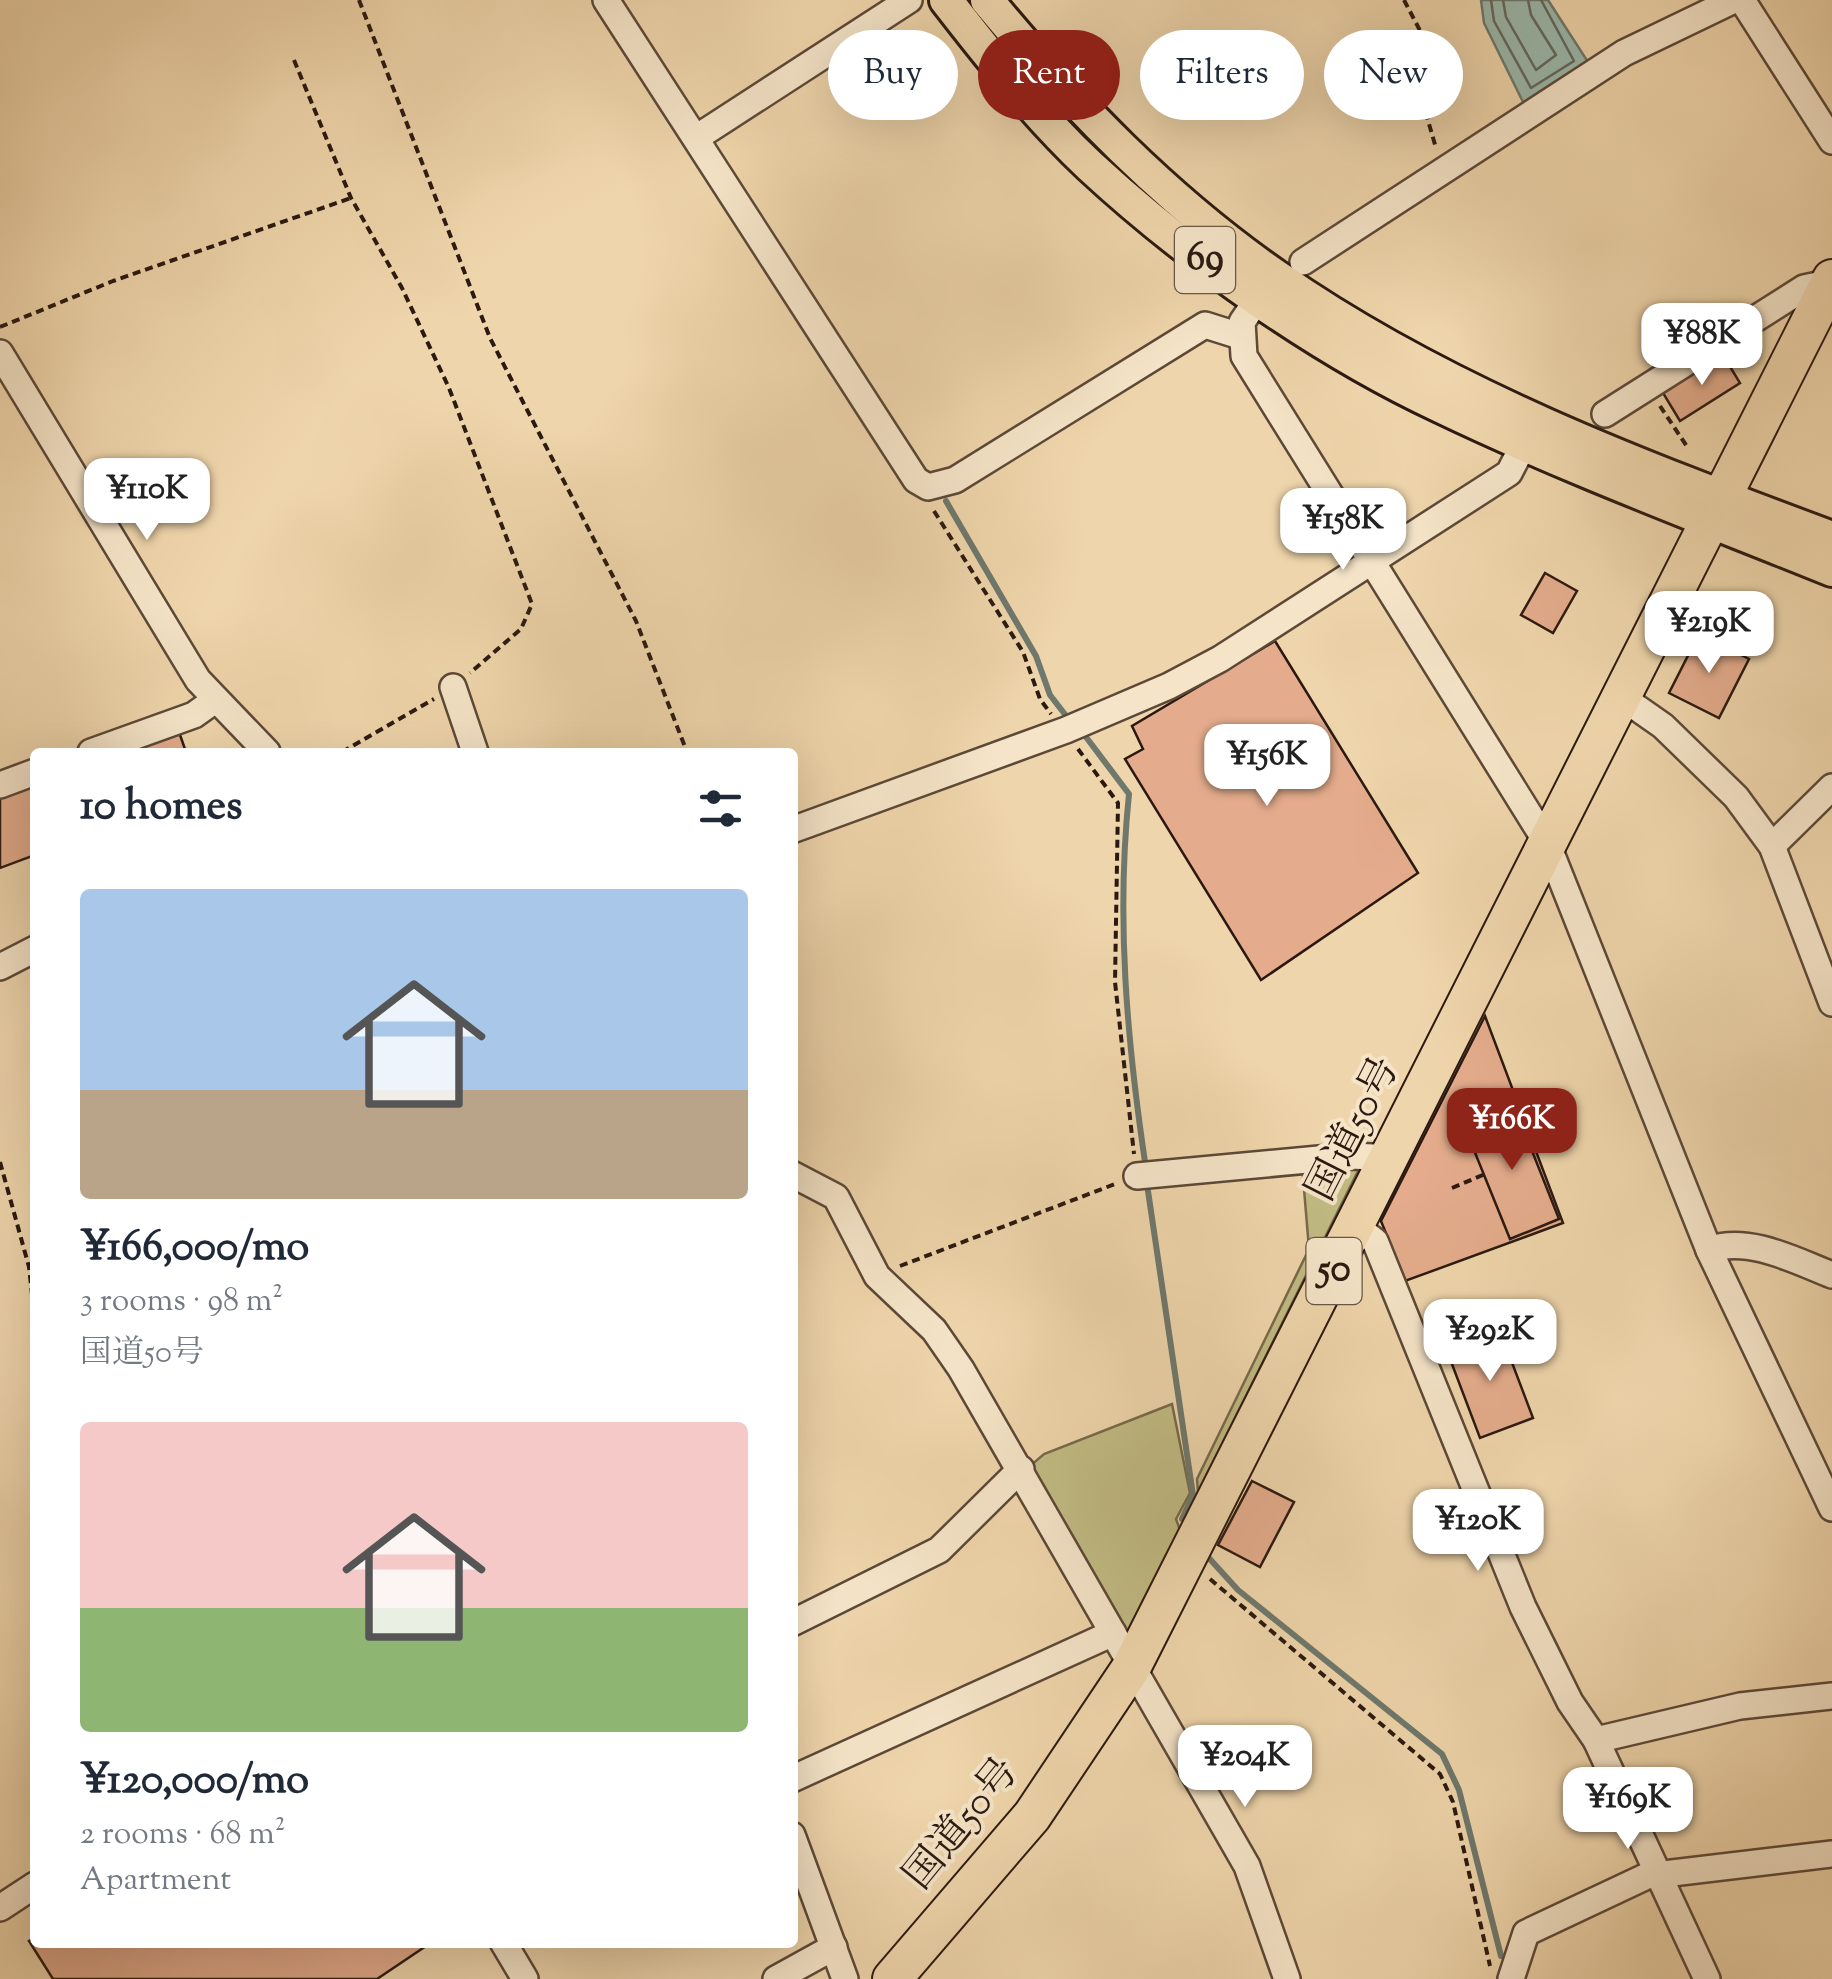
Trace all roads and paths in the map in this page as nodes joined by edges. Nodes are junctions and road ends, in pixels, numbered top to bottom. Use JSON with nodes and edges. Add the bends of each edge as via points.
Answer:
{"nodes":[{"id":1,"x":359,"y":0,"type":"edge"},
{"id":2,"x":606,"y":0,"type":"edge"},
{"id":3,"x":908,"y":0,"type":"edge"},
{"id":4,"x":946,"y":0,"type":"edge"},
{"id":5,"x":986,"y":0,"type":"edge"},
{"id":6,"x":1404,"y":0,"type":"edge"},
{"id":7,"x":1734,"y":0,"type":"edge"},
{"id":8,"x":1742,"y":0,"type":"edge"},
{"id":9,"x":294,"y":60,"type":"dead end"},
{"id":10,"x":696,"y":138,"type":"junction"},
{"id":11,"x":1832,"y":141,"type":"edge"},
{"id":12,"x":1447,"y":170,"type":"junction"},
{"id":13,"x":351,"y":198,"type":"junction"},
{"id":14,"x":1303,"y":262,"type":"dead end"},
{"id":15,"x":1829,"y":284,"type":"edge"},
{"id":16,"x":1259,"y":297,"type":"junction"},
{"id":17,"x":0,"y":327,"type":"edge"},
{"id":18,"x":1240,"y":336,"type":"junction"},
{"id":19,"x":0,"y":354,"type":"edge"},
{"id":20,"x":1647,"y":387,"type":"junction"},
{"id":21,"x":1606,"y":414,"type":"dead end"},
{"id":22,"x":1524,"y":444,"type":"junction"},
{"id":23,"x":1688,"y":448,"type":"dead end"},
{"id":24,"x":916,"y":480,"type":"junction"},
{"id":25,"x":1718,"y":510,"type":"junction"},
{"id":26,"x":1832,"y":538,"type":"edge"},
{"id":27,"x":1369,"y":563,"type":"junction"},
{"id":28,"x":1832,"y":570,"type":"edge"},
{"id":29,"x":453,"y":688,"type":"junction"},
{"id":30,"x":1623,"y":698,"type":"junction"},
{"id":31,"x":215,"y":700,"type":"junction"},
{"id":32,"x":1066,"y":730,"type":"junction"},
{"id":33,"x":101,"y":748,"type":"edge"},
{"id":34,"x":263,"y":748,"type":"edge"},
{"id":35,"x":349,"y":748,"type":"edge"},
{"id":36,"x":474,"y":748,"type":"edge"},
{"id":37,"x":684,"y":748,"type":"edge"},
{"id":38,"x":30,"y":774,"type":"edge"},
{"id":39,"x":0,"y":785,"type":"edge"},
{"id":40,"x":1832,"y":786,"type":"edge"},
{"id":41,"x":798,"y":828,"type":"edge"},
{"id":42,"x":1547,"y":843,"type":"junction"},
{"id":43,"x":1772,"y":846,"type":"junction"},
{"id":44,"x":30,"y":952,"type":"edge"},
{"id":45,"x":0,"y":968,"type":"edge"},
{"id":46,"x":1832,"y":1002,"type":"edge"},
{"id":47,"x":0,"y":1162,"type":"edge"},
{"id":48,"x":1386,"y":1170,"type":"junction"},
{"id":49,"x":1484,"y":1174,"type":"dead end"},
{"id":50,"x":1137,"y":1176,"type":"junction"},
{"id":51,"x":798,"y":1177,"type":"edge"},
{"id":52,"x":1452,"y":1188,"type":"dead end"},
{"id":53,"x":1357,"y":1227,"type":"junction"},
{"id":54,"x":1709,"y":1250,"type":"junction"},
{"id":55,"x":1832,"y":1274,"type":"edge"},
{"id":56,"x":877,"y":1276,"type":"junction"},
{"id":57,"x":30,"y":1283,"type":"edge"},
{"id":58,"x":1022,"y":1469,"type":"junction"},
{"id":59,"x":1832,"y":1508,"type":"edge"},
{"id":60,"x":1188,"y":1560,"type":"junction"},
{"id":61,"x":798,"y":1620,"type":"edge"},
{"id":62,"x":1113,"y":1633,"type":"junction"},
{"id":63,"x":1131,"y":1668,"type":"junction"},
{"id":64,"x":1832,"y":1696,"type":"edge"},
{"id":65,"x":1596,"y":1740,"type":"junction"},
{"id":66,"x":798,"y":1776,"type":"edge"},
{"id":67,"x":798,"y":1852,"type":"edge"},
{"id":68,"x":1832,"y":1854,"type":"edge"},
{"id":69,"x":1657,"y":1874,"type":"junction"},
{"id":70,"x":30,"y":1889,"type":"edge"},
{"id":71,"x":0,"y":1908,"type":"edge"},
{"id":72,"x":834,"y":1947,"type":"junction"},
{"id":73,"x":506,"y":1948,"type":"edge"},
{"id":74,"x":524,"y":1979,"type":"edge"},
{"id":75,"x":776,"y":1979,"type":"edge"},
{"id":76,"x":846,"y":1979,"type":"edge"},
{"id":77,"x":892,"y":1979,"type":"edge"},
{"id":78,"x":1287,"y":1979,"type":"edge"},
{"id":79,"x":1494,"y":1979,"type":"edge"},
{"id":80,"x":1511,"y":1979,"type":"edge"},
{"id":81,"x":1706,"y":1979,"type":"edge"}],
"edges":[{"from":1,"to":37,"type":"path","via":[[490,338],[636,621]]},
{"from":2,"to":10,"type":"street"},
{"from":3,"to":10,"type":"street"},
{"from":4,"to":16,"type":"main road","number":"69","via":[[1090,166]]},
{"from":5,"to":25,"type":"main road","number":"69","via":[[1062,90],[1200,219],[1278,277],[1385,345]]},
{"from":6,"to":12,"type":"path","via":[[1426,42],[1426,118]]},
{"from":7,"to":12,"type":"street","via":[[1624,53]]},
{"from":8,"to":11,"type":"street"},
{"from":9,"to":13,"type":"path"},
{"from":10,"to":24,"type":"street"},
{"from":12,"to":14,"type":"street"},
{"from":13,"to":17,"type":"path"},
{"from":13,"to":29,"type":"path","via":[[449,388],[532,604],[521,629]]},
{"from":15,"to":20,"type":"street","via":[[1804,288]]},
{"from":15,"to":25,"type":"highway","name":"国道50号","number":"50"},
{"from":16,"to":18,"type":"street"},
{"from":16,"to":22,"type":"main road","number":"69","via":[[1373,371]]},
{"from":18,"to":24,"type":"street","via":[[1205,325],[955,480],[928,487]]},
{"from":18,"to":27,"type":"street","via":[[1244,356]]},
{"from":19,"to":31,"type":"street"},
{"from":20,"to":21,"type":"street"},
{"from":20,"to":23,"type":"path"},
{"from":22,"to":25,"type":"main road","number":"69"},
{"from":22,"to":27,"type":"street","via":[[1509,473]]},
{"from":24,"to":32,"type":"path","via":[[1023,652],[1040,699]]},
{"from":25,"to":26,"type":"main road","number":"69"},
{"from":25,"to":28,"type":"main road","number":"69"},
{"from":25,"to":30,"type":"highway","name":"国道50号","number":"50"},
{"from":27,"to":32,"type":"street","via":[[1220,659]]},
{"from":27,"to":42,"type":"street"},
{"from":29,"to":35,"type":"path"},
{"from":29,"to":36,"type":"street"},
{"from":30,"to":42,"type":"highway","name":"国道50号","number":"50"},
{"from":30,"to":43,"type":"street","via":[[1663,726],[1736,797]]},
{"from":31,"to":33,"type":"street","via":[[194,715]]},
{"from":31,"to":34,"type":"street"},
{"from":32,"to":41,"type":"street"},
{"from":32,"to":50,"type":"path","via":[[1118,802],[1114,982]]},
{"from":38,"to":39,"type":"street"},
{"from":40,"to":43,"type":"street"},
{"from":42,"to":48,"type":"highway","name":"国道50号","number":"50"},
{"from":42,"to":54,"type":"street"},
{"from":43,"to":46,"type":"street"},
{"from":44,"to":45,"type":"street"},
{"from":47,"to":57,"type":"path"},
{"from":48,"to":50,"type":"street","via":[[1373,1157],[1351,1156]]},
{"from":48,"to":53,"type":"highway","name":"国道50号","number":"50"},
{"from":49,"to":52,"type":"path"},
{"from":50,"to":56,"type":"path"},
{"from":51,"to":56,"type":"street","via":[[836,1197]]},
{"from":53,"to":60,"type":"highway","name":"国道50号","number":"50"},
{"from":53,"to":65,"type":"street","via":[[1375,1241],[1522,1607]]},
{"from":54,"to":55,"type":"street","via":[[1763,1250]]},
{"from":54,"to":59,"type":"street"},
{"from":56,"to":58,"type":"street","via":[[948,1348]]},
{"from":58,"to":61,"type":"street","via":[[940,1550]]},
{"from":58,"to":62,"type":"street"},
{"from":60,"to":63,"type":"highway","name":"国道50号","number":"50"},
{"from":60,"to":79,"type":"path","via":[[1440,1774],[1453,1802]]},
{"from":62,"to":63,"type":"street"},
{"from":62,"to":66,"type":"street"},
{"from":63,"to":77,"type":"highway","name":"国道50号","number":"50","via":[[1032,1816]]},
{"from":63,"to":78,"type":"street","via":[[1247,1866]]},
{"from":64,"to":65,"type":"street","via":[[1740,1706]]},
{"from":65,"to":69,"type":"street"},
{"from":67,"to":72,"type":"street"},
{"from":68,"to":69,"type":"street"},
{"from":69,"to":80,"type":"street","via":[[1621,1884],[1526,1933]]},
{"from":69,"to":81,"type":"street"},
{"from":70,"to":71,"type":"street"},
{"from":72,"to":75,"type":"street"},
{"from":72,"to":76,"type":"street"},
{"from":73,"to":74,"type":"street"}]}
